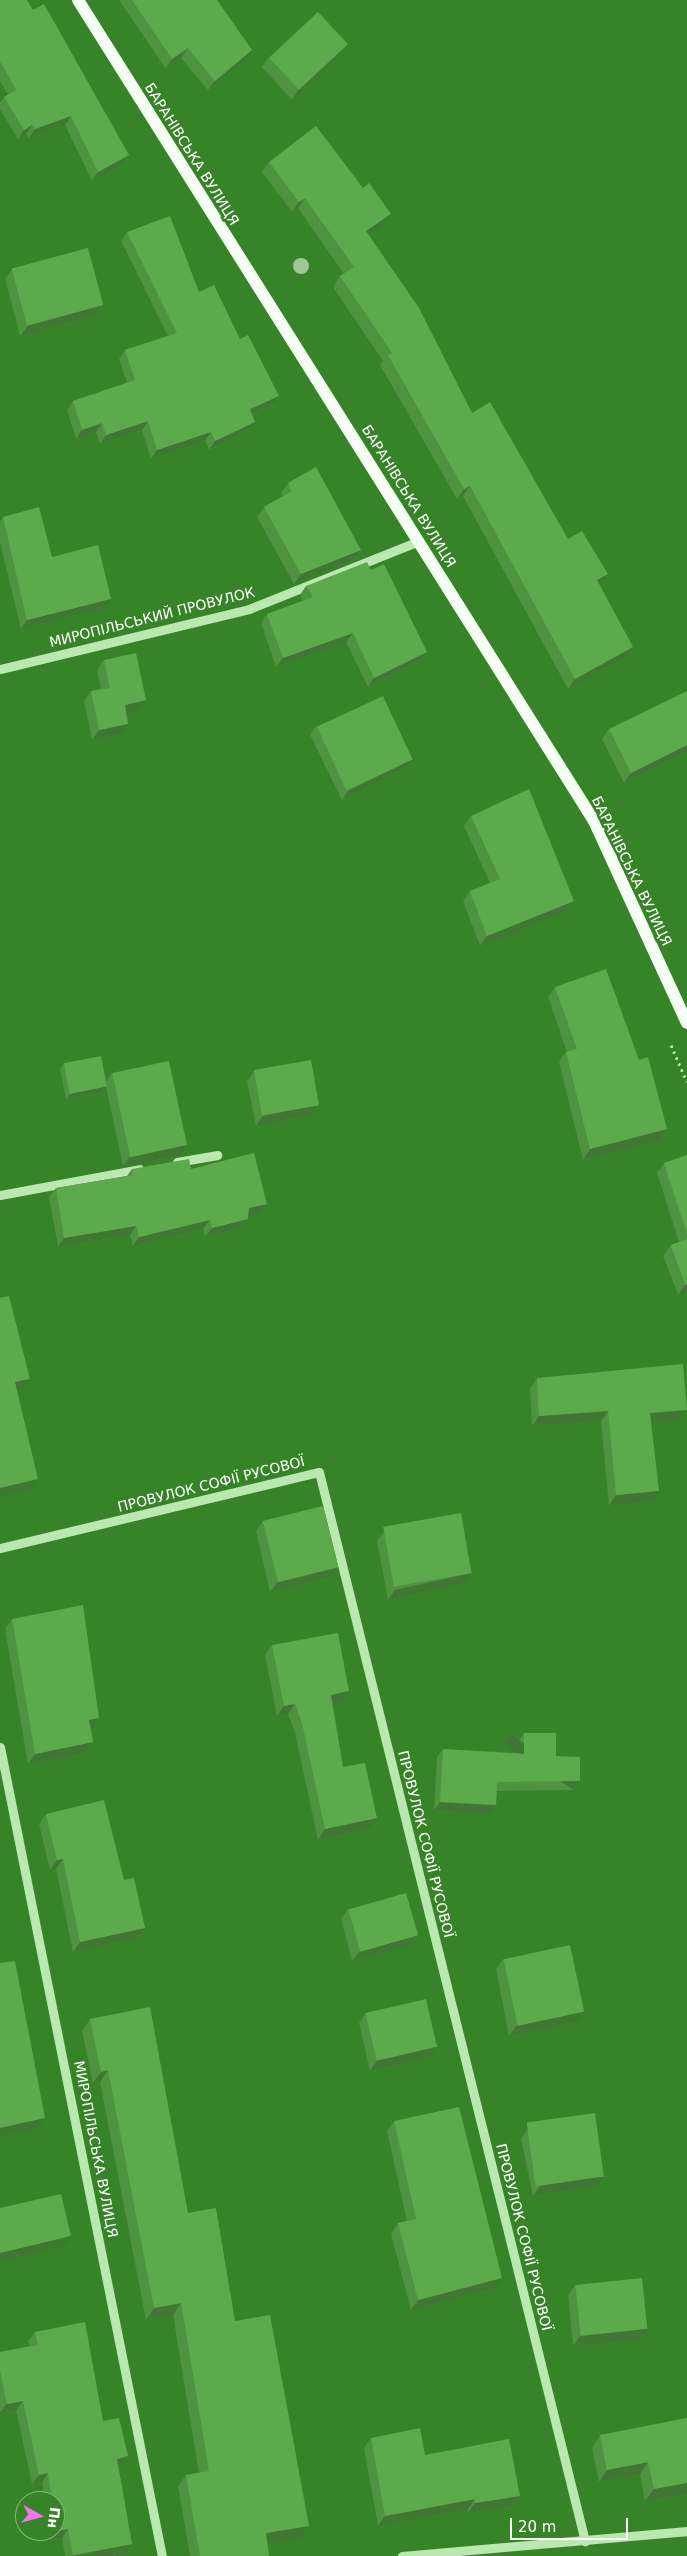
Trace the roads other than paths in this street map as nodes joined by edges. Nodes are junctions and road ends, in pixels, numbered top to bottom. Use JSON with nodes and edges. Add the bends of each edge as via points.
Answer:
{"nodes":[{"id":1,"x":78,"y":0,"type":"edge"},
{"id":2,"x":419,"y":541,"type":"junction"},
{"id":3,"x":0,"y":669,"type":"edge"},
{"id":4,"x":687,"y":1023,"type":"edge"},
{"id":5,"x":216,"y":1155,"type":"dead end"},
{"id":6,"x":170,"y":1164,"type":"edge"},
{"id":7,"x":151,"y":1167,"type":"edge"},
{"id":8,"x":0,"y":1195,"type":"edge"},
{"id":9,"x":0,"y":1548,"type":"edge"},
{"id":10,"x":0,"y":1747,"type":"edge"},
{"id":11,"x":687,"y":2531,"type":"edge"},
{"id":12,"x":585,"y":2541,"type":"junction"},
{"id":13,"x":162,"y":2556,"type":"edge"},
{"id":14,"x":402,"y":2556,"type":"edge"}],
"edges":[{"from":1,"to":2,"type":"main road","name":"БАРАНІВСЬКА ВУЛИЦЯ"},
{"from":2,"to":3,"type":"street","name":"МИРОПІЛЬСЬКИЙ ПРОВУЛОК","via":[[250,609]]},
{"from":2,"to":4,"type":"main road","name":"БАРАНІВСЬКА ВУЛИЦЯ","via":[[594,821]]},
{"from":5,"to":6,"type":"street"},
{"from":7,"to":8,"type":"street"},
{"from":9,"to":12,"type":"street","name":"ПРОВУЛОК СОФІЇ РУСОВОЇ","via":[[319,1472]]},
{"from":10,"to":13,"type":"street","name":"МИРОПІЛЬСЬКА ВУЛИЦЯ"},
{"from":11,"to":12,"type":"street"},
{"from":12,"to":14,"type":"street"}]}
